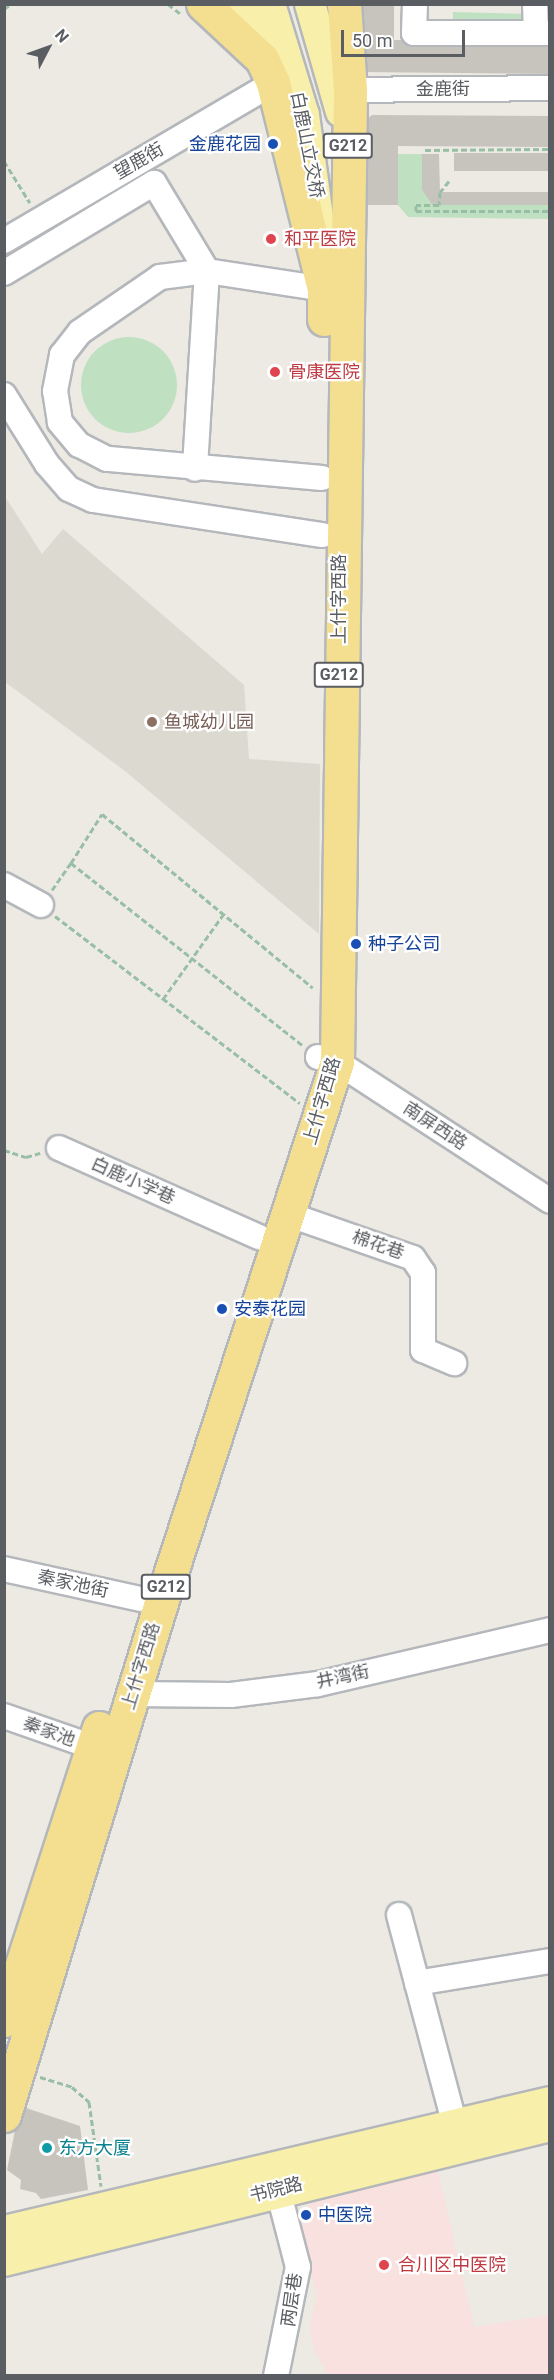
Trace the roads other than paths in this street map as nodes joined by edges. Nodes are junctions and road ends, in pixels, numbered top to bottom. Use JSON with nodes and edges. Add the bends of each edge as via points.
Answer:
{"nodes":[{"id":1,"x":203,"y":4,"type":"edge"},
{"id":2,"x":244,"y":4,"type":"edge"},
{"id":3,"x":270,"y":4,"type":"edge"},
{"id":4,"x":288,"y":4,"type":"edge"},
{"id":5,"x":310,"y":4,"type":"edge"},
{"id":6,"x":344,"y":4,"type":"edge"},
{"id":7,"x":415,"y":4,"type":"edge"},
{"id":8,"x":535,"y":4,"type":"edge"},
{"id":9,"x":542,"y":33,"type":"edge"},
{"id":10,"x":273,"y":83,"type":"junction"},
{"id":11,"x":549,"y":88,"type":"edge"},
{"id":12,"x":344,"y":90,"type":"junction"},
{"id":13,"x":4,"y":241,"type":"edge"},
{"id":14,"x":207,"y":272,"type":"junction"},
{"id":15,"x":4,"y":273,"type":"edge"},
{"id":16,"x":334,"y":289,"type":"junction"},
{"id":17,"x":4,"y":395,"type":"edge"},
{"id":18,"x":195,"y":469,"type":"junction"},
{"id":19,"x":322,"y":478,"type":"junction"},
{"id":20,"x":322,"y":535,"type":"junction"},
{"id":21,"x":4,"y":885,"type":"edge"},
{"id":22,"x":41,"y":905,"type":"road end"},
{"id":23,"x":327,"y":1060,"type":"junction"},
{"id":24,"x":59,"y":1148,"type":"road end"},
{"id":25,"x":549,"y":1201,"type":"edge"},
{"id":26,"x":287,"y":1214,"type":"junction"},
{"id":27,"x":259,"y":1238,"type":"junction"},
{"id":28,"x":453,"y":1363,"type":"dead end"},
{"id":29,"x":4,"y":1569,"type":"edge"},
{"id":30,"x":141,"y":1599,"type":"junction"},
{"id":31,"x":549,"y":1630,"type":"edge"},
{"id":32,"x":133,"y":1694,"type":"junction"},
{"id":33,"x":4,"y":1716,"type":"edge"},
{"id":34,"x":93,"y":1748,"type":"junction"},
{"id":35,"x":399,"y":1915,"type":"dead end"},
{"id":36,"x":549,"y":1961,"type":"edge"},
{"id":37,"x":11,"y":1981,"type":"edge"},
{"id":38,"x":417,"y":1983,"type":"junction"},
{"id":39,"x":4,"y":2020,"type":"edge"},
{"id":40,"x":549,"y":2102,"type":"edge"},
{"id":41,"x":4,"y":2115,"type":"edge"},
{"id":42,"x":455,"y":2126,"type":"junction"},
{"id":43,"x":549,"y":2126,"type":"edge"},
{"id":44,"x":278,"y":2190,"type":"junction"},
{"id":45,"x":4,"y":2231,"type":"edge"},
{"id":46,"x":4,"y":2261,"type":"edge"},
{"id":47,"x":276,"y":2376,"type":"edge"}],
"edges":[{"from":1,"to":10,"type":"highway","number":"G212","via":[[262,59]]},
{"from":2,"to":10,"type":"main road","number":"G212"},
{"from":3,"to":16,"type":"main road","name":"白鹿山立交桥","via":[[304,115]]},
{"from":4,"to":16,"type":"main road","name":"白鹿山立交桥","via":[[323,112]]},
{"from":5,"to":12,"type":"main road"},
{"from":6,"to":12,"type":"highway","name":"上什字西路","number":"G212"},
{"from":7,"to":9,"type":"street","via":[[414,33]]},
{"from":8,"to":9,"type":"street"},
{"from":10,"to":13,"type":"street","name":"望鹿街"},
{"from":10,"to":16,"type":"highway","name":"上什字西路","number":"G212"},
{"from":11,"to":12,"type":"street","name":"金鹿街"},
{"from":12,"to":16,"type":"highway","name":"上什字西路","number":"G212","via":[[348,156]]},
{"from":14,"to":15,"type":"street","via":[[154,183]]},
{"from":14,"to":16,"type":"street"},
{"from":14,"to":18,"type":"street"},
{"from":14,"to":18,"type":"street","via":[[160,277],[80,332],[62,355],[55,391],[60,422],[80,445],[107,459]]},
{"from":16,"to":19,"type":"highway","name":"上什字西路","number":"G212"},
{"from":16,"to":23,"type":"highway","name":"上什字西路","number":"G212"},
{"from":17,"to":20,"type":"street","via":[[47,464],[69,489],[93,500]]},
{"from":18,"to":19,"type":"street"},
{"from":19,"to":20,"type":"highway","name":"上什字西路","number":"G212"},
{"from":20,"to":23,"type":"highway","name":"上什字西路","number":"G212","via":[[318,992]]},
{"from":21,"to":22,"type":"street"},
{"from":23,"to":25,"type":"street","name":"南屏西路"},
{"from":23,"to":26,"type":"highway","name":"上什字西路","number":"G212"},
{"from":23,"to":27,"type":"highway","name":"上什字西路","number":"G212","via":[[302,1105]]},
{"from":24,"to":27,"type":"street","name":"白鹿小学巷"},
{"from":26,"to":28,"type":"street","name":"棉花巷","via":[[420,1264],[423,1350]]},
{"from":26,"to":32,"type":"highway","name":"上什字西路","number":"G212"},
{"from":27,"to":30,"type":"highway","name":"上什字西路","number":"G212"},
{"from":29,"to":30,"type":"street","name":"秦家池街"},
{"from":30,"to":34,"type":"highway","name":"上什字西路","number":"G212"},
{"from":31,"to":32,"type":"street","name":"井湾街","via":[[318,1684],[231,1695]]},
{"from":32,"to":41,"type":"highway","name":"上什字西路","number":"G212"},
{"from":33,"to":34,"type":"street","name":"秦家池"},
{"from":34,"to":37,"type":"highway","name":"上什字西路","number":"G212"},
{"from":35,"to":38,"type":"street"},
{"from":36,"to":38,"type":"street"},
{"from":37,"to":39,"type":"highway","name":"上什字西路","number":"G212"},
{"from":38,"to":42,"type":"street"},
{"from":40,"to":42,"type":"main road","name":"书院路"},
{"from":42,"to":45,"type":"main road","name":"书院路"},
{"from":43,"to":44,"type":"main road","name":"书院路"},
{"from":44,"to":46,"type":"main road","name":"书院路"},
{"from":44,"to":47,"type":"street","name":"两层巷","via":[[298,2267]]}]}
